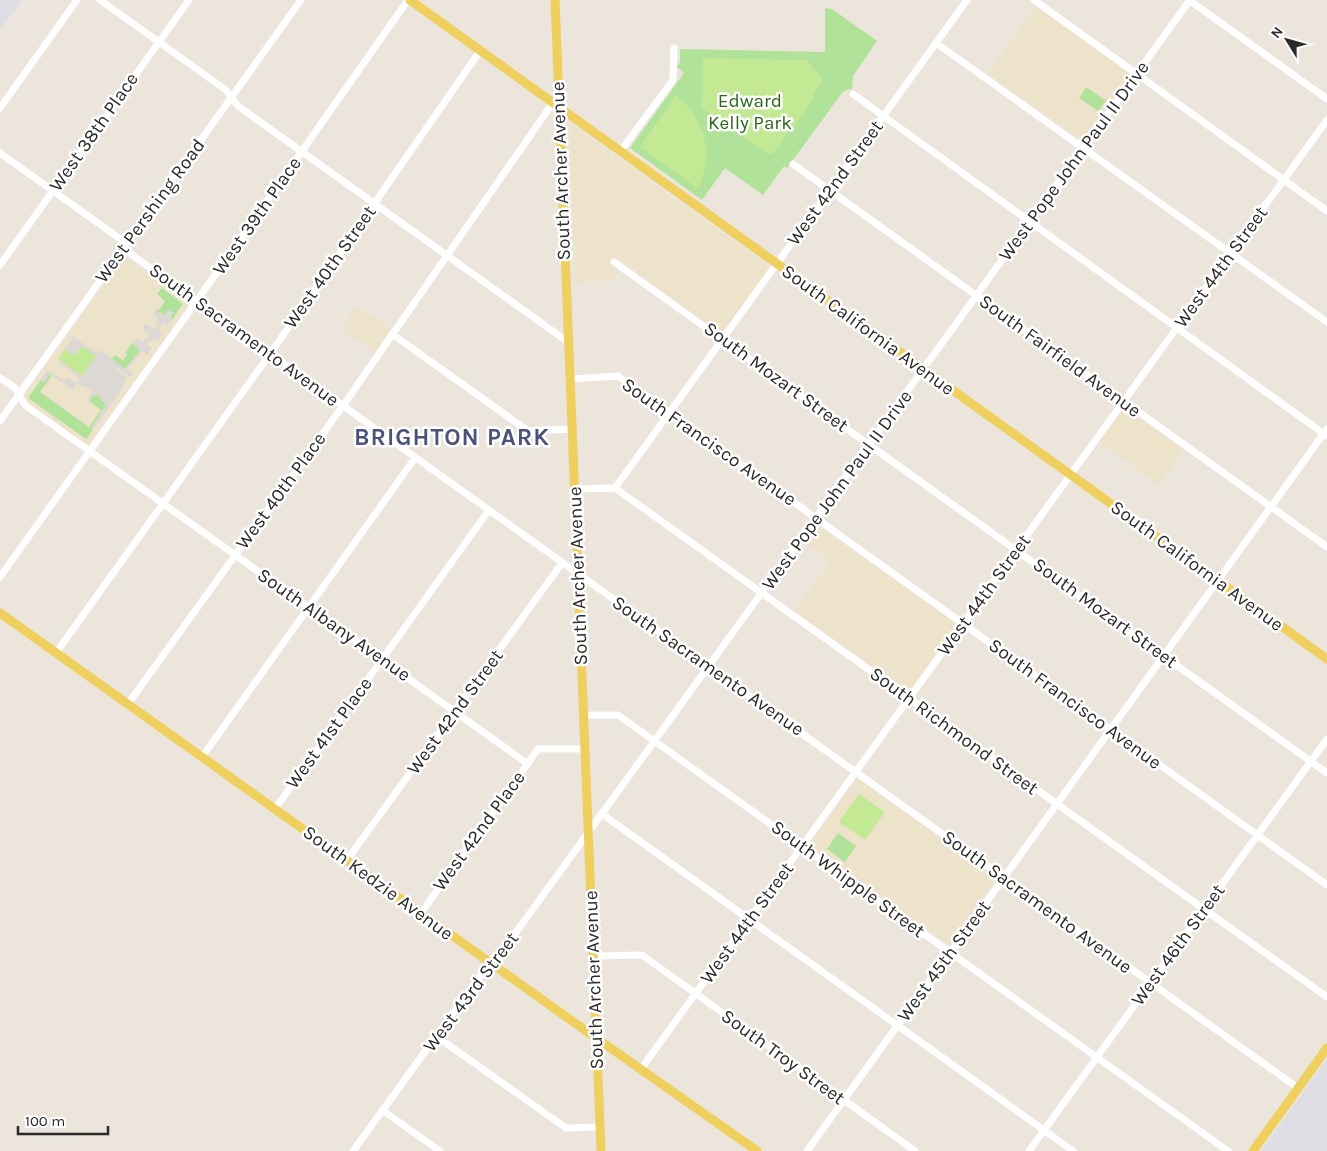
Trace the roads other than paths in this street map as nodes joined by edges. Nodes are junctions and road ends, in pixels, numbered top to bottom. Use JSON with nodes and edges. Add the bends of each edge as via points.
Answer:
{"nodes":[{"id":1,"x":77,"y":0,"type":"edge"},
{"id":2,"x":100,"y":0,"type":"edge"},
{"id":3,"x":189,"y":0,"type":"edge"},
{"id":4,"x":301,"y":0,"type":"edge"},
{"id":5,"x":410,"y":0,"type":"edge"},
{"id":6,"x":555,"y":0,"type":"edge"},
{"id":7,"x":967,"y":0,"type":"edge"},
{"id":8,"x":1034,"y":0,"type":"edge"},
{"id":9,"x":1190,"y":0,"type":"edge"},
{"id":10,"x":159,"y":42,"type":"junction"},
{"id":11,"x":936,"y":43,"type":"junction"},
{"id":12,"x":674,"y":48,"type":"dead end"},
{"id":13,"x":480,"y":51,"type":"junction"},
{"id":14,"x":1137,"y":74,"type":"junction"},
{"id":15,"x":853,"y":94,"type":"dead end"},
{"id":16,"x":231,"y":97,"type":"junction"},
{"id":17,"x":1327,"y":100,"type":"edge"},
{"id":18,"x":556,"y":106,"type":"junction"},
{"id":19,"x":0,"y":108,"type":"edge"},
{"id":20,"x":883,"y":116,"type":"junction"},
{"id":21,"x":1327,"y":120,"type":"edge"},
{"id":22,"x":1084,"y":148,"type":"junction"},
{"id":23,"x":302,"y":151,"type":"junction"},
{"id":24,"x":620,"y":152,"type":"junction"},
{"id":25,"x":0,"y":153,"type":"edge"},
{"id":26,"x":793,"y":164,"type":"dead end"},
{"id":27,"x":1284,"y":180,"type":"junction"},
{"id":28,"x":830,"y":190,"type":"junction"},
{"id":29,"x":53,"y":191,"type":"junction"},
{"id":30,"x":374,"y":203,"type":"junction"},
{"id":31,"x":1327,"y":211,"type":"edge"},
{"id":32,"x":1030,"y":222,"type":"junction"},
{"id":33,"x":125,"y":247,"type":"junction"},
{"id":34,"x":1231,"y":253,"type":"junction"},
{"id":35,"x":447,"y":255,"type":"junction"},
{"id":36,"x":614,"y":262,"type":"dead end"},
{"id":37,"x":776,"y":264,"type":"junction"},
{"id":38,"x":0,"y":265,"type":"edge"},
{"id":39,"x":977,"y":296,"type":"junction"},
{"id":40,"x":196,"y":302,"type":"junction"},
{"id":41,"x":1327,"y":322,"type":"edge"},
{"id":42,"x":1177,"y":328,"type":"junction"},
{"id":43,"x":392,"y":334,"type":"junction"},
{"id":44,"x":722,"y":339,"type":"junction"},
{"id":45,"x":568,"y":342,"type":"junction"},
{"id":46,"x":270,"y":354,"type":"junction"},
{"id":47,"x":923,"y":370,"type":"junction"},
{"id":48,"x":0,"y":378,"type":"edge"},
{"id":49,"x":570,"y":378,"type":"junction"},
{"id":50,"x":19,"y":395,"type":"junction"},
{"id":51,"x":1124,"y":401,"type":"junction"},
{"id":52,"x":342,"y":406,"type":"junction"},
{"id":53,"x":670,"y":412,"type":"junction"},
{"id":54,"x":0,"y":421,"type":"edge"},
{"id":55,"x":572,"y":429,"type":"junction"},
{"id":56,"x":1326,"y":433,"type":"edge"},
{"id":57,"x":869,"y":444,"type":"junction"},
{"id":58,"x":90,"y":452,"type":"junction"},
{"id":59,"x":415,"y":458,"type":"junction"},
{"id":60,"x":1070,"y":476,"type":"junction"},
{"id":61,"x":615,"y":488,"type":"junction"},
{"id":62,"x":574,"y":489,"type":"junction"},
{"id":63,"x":163,"y":504,"type":"junction"},
{"id":64,"x":1271,"y":507,"type":"junction"},
{"id":65,"x":488,"y":510,"type":"junction"},
{"id":66,"x":816,"y":518,"type":"junction"},
{"id":67,"x":1327,"y":547,"type":"edge"},
{"id":68,"x":1016,"y":550,"type":"junction"},
{"id":69,"x":235,"y":555,"type":"junction"},
{"id":70,"x":562,"y":563,"type":"junction"},
{"id":71,"x":579,"y":575,"type":"junction"},
{"id":72,"x":0,"y":577,"type":"edge"},
{"id":73,"x":1218,"y":581,"type":"junction"},
{"id":74,"x":762,"y":593,"type":"junction"},
{"id":75,"x":309,"y":607,"type":"junction"},
{"id":76,"x":0,"y":613,"type":"edge"},
{"id":77,"x":963,"y":624,"type":"junction"},
{"id":78,"x":56,"y":653,"type":"junction"},
{"id":79,"x":1164,"y":656,"type":"junction"},
{"id":80,"x":382,"y":659,"type":"junction"},
{"id":81,"x":1327,"y":659,"type":"edge"},
{"id":82,"x":709,"y":666,"type":"junction"},
{"id":83,"x":909,"y":698,"type":"junction"},
{"id":84,"x":128,"y":704,"type":"junction"},
{"id":85,"x":455,"y":711,"type":"junction"},
{"id":86,"x":584,"y":715,"type":"junction"},
{"id":87,"x":1111,"y":730,"type":"junction"},
{"id":88,"x":1327,"y":739,"type":"edge"},
{"id":89,"x":655,"y":741,"type":"junction"},
{"id":90,"x":585,"y":749,"type":"junction"},
{"id":91,"x":202,"y":756,"type":"junction"},
{"id":92,"x":1311,"y":761,"type":"junction"},
{"id":93,"x":528,"y":764,"type":"junction"},
{"id":94,"x":856,"y":772,"type":"junction"},
{"id":95,"x":1327,"y":773,"type":"edge"},
{"id":96,"x":1057,"y":804,"type":"junction"},
{"id":97,"x":275,"y":809,"type":"junction"},
{"id":98,"x":602,"y":814,"type":"junction"},
{"id":99,"x":588,"y":833,"type":"junction"},
{"id":100,"x":1258,"y":835,"type":"junction"},
{"id":101,"x":802,"y":846,"type":"junction"},
{"id":102,"x":347,"y":860,"type":"junction"},
{"id":103,"x":1004,"y":878,"type":"junction"},
{"id":104,"x":1327,"y":885,"type":"edge"},
{"id":105,"x":1204,"y":909,"type":"junction"},
{"id":106,"x":421,"y":913,"type":"junction"},
{"id":107,"x":749,"y":920,"type":"junction"},
{"id":108,"x":950,"y":952,"type":"junction"},
{"id":109,"x":593,"y":956,"type":"junction"},
{"id":110,"x":491,"y":963,"type":"junction"},
{"id":111,"x":1151,"y":983,"type":"junction"},
{"id":112,"x":696,"y":994,"type":"junction"},
{"id":113,"x":1327,"y":997,"type":"edge"},
{"id":114,"x":897,"y":1026,"type":"junction"},
{"id":115,"x":436,"y":1036,"type":"junction"},
{"id":116,"x":597,"y":1038,"type":"junction"},
{"id":117,"x":1327,"y":1048,"type":"edge"},
{"id":118,"x":1097,"y":1057,"type":"junction"},
{"id":119,"x":641,"y":1069,"type":"junction"},
{"id":120,"x":1298,"y":1088,"type":"junction"},
{"id":121,"x":844,"y":1100,"type":"junction"},
{"id":122,"x":382,"y":1110,"type":"junction"},
{"id":123,"x":600,"y":1127,"type":"junction"},
{"id":124,"x":1044,"y":1130,"type":"junction"},
{"id":125,"x":353,"y":1151,"type":"edge"},
{"id":126,"x":440,"y":1151,"type":"edge"},
{"id":127,"x":601,"y":1151,"type":"edge"},
{"id":128,"x":757,"y":1151,"type":"edge"},
{"id":129,"x":807,"y":1151,"type":"edge"},
{"id":130,"x":915,"y":1151,"type":"edge"},
{"id":131,"x":1029,"y":1151,"type":"edge"},
{"id":132,"x":1073,"y":1151,"type":"edge"},
{"id":133,"x":1228,"y":1151,"type":"edge"},
{"id":134,"x":1252,"y":1151,"type":"edge"}],
"edges":[{"from":1,"to":19,"type":"street"},
{"from":2,"to":10,"type":"street"},
{"from":3,"to":10,"type":"street","name":"West 38th Place"},
{"from":4,"to":16,"type":"street","name":"West Pershing Road"},
{"from":5,"to":13,"type":"main road","name":"South California Avenue"},
{"from":5,"to":23,"type":"street","name":"West 39th Place"},
{"from":6,"to":18,"type":"main road","name":"South Archer Avenue"},
{"from":7,"to":11,"type":"street","name":"West 42nd Street"},
{"from":8,"to":14,"type":"street"},
{"from":9,"to":14,"type":"street","name":"West Pope John Paul II Drive"},
{"from":9,"to":17,"type":"street"},
{"from":10,"to":16,"type":"street","via":[[226,90]]},
{"from":10,"to":29,"type":"street","name":"West 38th Place"},
{"from":11,"to":20,"type":"street","name":"West 42nd Street"},
{"from":11,"to":22,"type":"street"},
{"from":12,"to":24,"type":"street","via":[[673,80]]},
{"from":13,"to":18,"type":"main road","name":"South California Avenue"},
{"from":13,"to":30,"type":"street","name":"West 40th Street"},
{"from":14,"to":22,"type":"street","name":"West Pope John Paul II Drive"},
{"from":14,"to":27,"type":"street"},
{"from":15,"to":20,"type":"street"},
{"from":16,"to":23,"type":"street","via":[[238,106]]},
{"from":16,"to":33,"type":"street","name":"West Pershing Road"},
{"from":18,"to":24,"type":"main road","name":"South California Avenue"},
{"from":18,"to":35,"type":"street","name":"West 40th Place"},
{"from":18,"to":45,"type":"main road","name":"South Archer Avenue"},
{"from":20,"to":28,"type":"street","name":"West 42nd Street"},
{"from":20,"to":32,"type":"street"},
{"from":21,"to":27,"type":"street","name":"West 44th Street"},
{"from":22,"to":32,"type":"street","name":"West Pope John Paul II Drive"},
{"from":22,"to":34,"type":"street"},
{"from":23,"to":30,"type":"street"},
{"from":23,"to":40,"type":"street","name":"West 39th Place"},
{"from":24,"to":37,"type":"main road","name":"South California Avenue"},
{"from":25,"to":29,"type":"street","name":"South Sacramento Avenue"},
{"from":26,"to":28,"type":"street","name":"South Fairfield Avenue"},
{"from":27,"to":31,"type":"street"},
{"from":27,"to":34,"type":"street","name":"West 44th Street"},
{"from":28,"to":37,"type":"street","name":"West 42nd Street"},
{"from":28,"to":39,"type":"street","name":"South Fairfield Avenue"},
{"from":29,"to":33,"type":"street","name":"South Sacramento Avenue","via":[[119,238]]},
{"from":29,"to":38,"type":"street","name":"West 38th Place"},
{"from":30,"to":35,"type":"street"},
{"from":30,"to":46,"type":"street","name":"West 40th Street"},
{"from":32,"to":39,"type":"street","name":"West Pope John Paul II Drive"},
{"from":32,"to":42,"type":"street"},
{"from":33,"to":40,"type":"street","name":"South Sacramento Avenue"},
{"from":33,"to":50,"type":"street","name":"West Pershing Road"},
{"from":34,"to":41,"type":"street"},
{"from":34,"to":42,"type":"street","name":"West 44th Street"},
{"from":35,"to":43,"type":"street","name":"West 40th Place"},
{"from":35,"to":45,"type":"street"},
{"from":36,"to":44,"type":"street","name":"South Mozart Street"},
{"from":37,"to":44,"type":"street","name":"West 42nd Street"},
{"from":37,"to":47,"type":"main road","name":"South California Avenue"},
{"from":39,"to":47,"type":"street","name":"West Pope John Paul II Drive"},
{"from":39,"to":51,"type":"street","name":"South Fairfield Avenue"},
{"from":40,"to":46,"type":"street","name":"South Sacramento Avenue"},
{"from":40,"to":58,"type":"street","name":"West 39th Place"},
{"from":42,"to":51,"type":"street","name":"West 44th Street"},
{"from":42,"to":56,"type":"street"},
{"from":43,"to":52,"type":"street","name":"West 40th Place"},
{"from":43,"to":55,"type":"street","via":[[528,430]]},
{"from":44,"to":53,"type":"street","name":"West 42nd Street"},
{"from":44,"to":57,"type":"street","name":"South Mozart Street"},
{"from":45,"to":49,"type":"main road","name":"South Archer Avenue"},
{"from":46,"to":52,"type":"street","name":"South Sacramento Avenue"},
{"from":46,"to":63,"type":"street","name":"West 40th Street"},
{"from":47,"to":57,"type":"street","name":"West Pope John Paul II Drive"},
{"from":47,"to":60,"type":"main road","name":"South California Avenue"},
{"from":48,"to":50,"type":"street","name":"South Albany Avenue"},
{"from":49,"to":53,"type":"street","name":"South Francisco Avenue","via":[[618,376]]},
{"from":49,"to":55,"type":"main road","name":"South Archer Avenue"},
{"from":50,"to":54,"type":"street","name":"West Pershing Road"},
{"from":50,"to":58,"type":"street","name":"South Albany Avenue","via":[[25,406]]},
{"from":51,"to":60,"type":"street","name":"West 44th Street"},
{"from":51,"to":64,"type":"street","name":"South Fairfield Avenue"},
{"from":52,"to":59,"type":"street","name":"South Sacramento Avenue"},
{"from":52,"to":69,"type":"street","name":"West 40th Place"},
{"from":53,"to":61,"type":"street","name":"West 42nd Street"},
{"from":53,"to":66,"type":"street","name":"South Francisco Avenue"},
{"from":55,"to":62,"type":"main road","name":"South Archer Avenue"},
{"from":56,"to":64,"type":"street","name":"West 45th Street"},
{"from":57,"to":66,"type":"street","name":"West Pope John Paul II Drive"},
{"from":57,"to":68,"type":"street","name":"South Mozart Street"},
{"from":58,"to":63,"type":"street","name":"South Albany Avenue"},
{"from":58,"to":72,"type":"street","name":"West 39th Place"},
{"from":59,"to":65,"type":"street","name":"South Sacramento Avenue"},
{"from":59,"to":75,"type":"street"},
{"from":60,"to":68,"type":"street","name":"West 44th Street"},
{"from":60,"to":73,"type":"main road","name":"South California Avenue"},
{"from":61,"to":62,"type":"street"},
{"from":61,"to":74,"type":"street","name":"South Richmond Street"},
{"from":62,"to":71,"type":"main road","name":"South Archer Avenue"},
{"from":63,"to":69,"type":"street","name":"South Albany Avenue"},
{"from":63,"to":78,"type":"street","name":"West 40th Street"},
{"from":64,"to":67,"type":"street","name":"South Fairfield Avenue"},
{"from":64,"to":73,"type":"street","name":"West 45th Street"},
{"from":65,"to":70,"type":"street","name":"South Sacramento Avenue"},
{"from":65,"to":80,"type":"street","name":"West 41st Place"},
{"from":66,"to":74,"type":"street","name":"West Pope John Paul II Drive"},
{"from":66,"to":77,"type":"street","name":"South Francisco Avenue"},
{"from":68,"to":77,"type":"street","name":"West 44th Street"},
{"from":68,"to":79,"type":"street","name":"South Mozart Street"},
{"from":69,"to":75,"type":"street","name":"South Albany Avenue"},
{"from":69,"to":84,"type":"street","name":"West 40th Place"},
{"from":70,"to":71,"type":"street","name":"South Sacramento Avenue"},
{"from":70,"to":85,"type":"street","name":"West 42nd Street"},
{"from":71,"to":82,"type":"street","name":"South Sacramento Avenue"},
{"from":71,"to":86,"type":"main road","name":"South Archer Avenue"},
{"from":73,"to":79,"type":"street","name":"West 45th Street"},
{"from":73,"to":81,"type":"main road","name":"South California Avenue"},
{"from":74,"to":82,"type":"street","name":"West Pope John Paul II Drive"},
{"from":74,"to":83,"type":"street","name":"South Richmond Street"},
{"from":75,"to":80,"type":"street","name":"South Albany Avenue"},
{"from":75,"to":91,"type":"street"},
{"from":76,"to":78,"type":"main road","name":"South Kedzie Avenue"},
{"from":77,"to":83,"type":"street","name":"West 44th Street"},
{"from":77,"to":87,"type":"street","name":"South Francisco Avenue"},
{"from":78,"to":84,"type":"main road","name":"South Kedzie Avenue"},
{"from":79,"to":87,"type":"street","name":"West 45th Street"},
{"from":79,"to":92,"type":"street","name":"South Mozart Street"},
{"from":80,"to":85,"type":"street","name":"South Albany Avenue"},
{"from":80,"to":97,"type":"street","name":"West 41st Place"},
{"from":82,"to":89,"type":"street","name":"West Pope John Paul II Drive"},
{"from":82,"to":94,"type":"street","name":"South Sacramento Avenue"},
{"from":83,"to":94,"type":"street","name":"West 44th Street"},
{"from":83,"to":96,"type":"street","name":"South Richmond Street"},
{"from":84,"to":91,"type":"main road","name":"South Kedzie Avenue"},
{"from":85,"to":93,"type":"street","name":"South Albany Avenue"},
{"from":85,"to":102,"type":"street","name":"West 42nd Street"},
{"from":86,"to":89,"type":"street","name":"South Whipple Street","via":[[618,715]]},
{"from":86,"to":90,"type":"main road","name":"South Archer Avenue"},
{"from":87,"to":96,"type":"street","name":"West 45th Street"},
{"from":87,"to":100,"type":"street","name":"South Francisco Avenue"},
{"from":88,"to":92,"type":"street","name":"West 46th Street"},
{"from":89,"to":98,"type":"street","name":"West Pope John Paul II Drive"},
{"from":89,"to":101,"type":"street","name":"South Whipple Street"},
{"from":90,"to":93,"type":"street","name":"West 42nd Place","via":[[538,749]]},
{"from":90,"to":99,"type":"main road","name":"South Archer Avenue"},
{"from":91,"to":97,"type":"main road","name":"South Kedzie Avenue"},
{"from":92,"to":95,"type":"street","name":"South Mozart Street"},
{"from":92,"to":100,"type":"street","name":"West 46th Street"},
{"from":93,"to":106,"type":"street","name":"West 42nd Place"},
{"from":94,"to":101,"type":"street","name":"West 44th Street"},
{"from":94,"to":103,"type":"street","name":"South Sacramento Avenue"},
{"from":96,"to":103,"type":"street","name":"West 45th Street"},
{"from":96,"to":105,"type":"street","name":"South Richmond Street"},
{"from":97,"to":102,"type":"main road","name":"South Kedzie Avenue"},
{"from":98,"to":99,"type":"street","name":"West Pope John Paul II Drive"},
{"from":98,"to":107,"type":"street"},
{"from":99,"to":109,"type":"main road","name":"South Archer Avenue"},
{"from":99,"to":110,"type":"street","name":"West 43rd Street","via":[[498,958]]},
{"from":100,"to":104,"type":"street","name":"South Francisco Avenue"},
{"from":100,"to":105,"type":"street","name":"West 46th Street"},
{"from":101,"to":107,"type":"street","name":"West 44th Street"},
{"from":101,"to":108,"type":"street","name":"South Whipple Street"},
{"from":102,"to":106,"type":"main road","name":"South Kedzie Avenue"},
{"from":103,"to":108,"type":"street","name":"West 45th Street"},
{"from":103,"to":111,"type":"street","name":"South Sacramento Avenue"},
{"from":105,"to":111,"type":"street","name":"West 46th Street"},
{"from":105,"to":113,"type":"street","name":"South Richmond Street"},
{"from":106,"to":110,"type":"main road","name":"South Kedzie Avenue"},
{"from":107,"to":112,"type":"street","name":"West 44th Street"},
{"from":107,"to":114,"type":"street"},
{"from":108,"to":114,"type":"street","name":"West 45th Street"},
{"from":108,"to":118,"type":"street","name":"South Whipple Street"},
{"from":109,"to":112,"type":"street","name":"South Troy Street","via":[[642,956]]},
{"from":109,"to":116,"type":"main road","name":"South Archer Avenue"},
{"from":110,"to":115,"type":"street","name":"West 43rd Street"},
{"from":110,"to":116,"type":"main road","name":"South Kedzie Avenue"},
{"from":111,"to":118,"type":"street","name":"West 46th Street"},
{"from":111,"to":120,"type":"street","name":"South Sacramento Avenue"},
{"from":112,"to":119,"type":"street","name":"West 44th Street"},
{"from":112,"to":121,"type":"street","name":"South Troy Street"},
{"from":114,"to":121,"type":"street","name":"West 45th Street"},
{"from":114,"to":124,"type":"street"},
{"from":115,"to":122,"type":"street","name":"West 43rd Street"},
{"from":115,"to":123,"type":"street","via":[[566,1128]]},
{"from":116,"to":119,"type":"main road","name":"South Kedzie Avenue"},
{"from":116,"to":123,"type":"main road","name":"South Archer Avenue"},
{"from":117,"to":120,"type":"main road"},
{"from":118,"to":124,"type":"street","name":"West 46th Street"},
{"from":118,"to":133,"type":"street","name":"South Whipple Street"},
{"from":119,"to":128,"type":"main road","name":"South Kedzie Avenue"},
{"from":120,"to":134,"type":"main road"},
{"from":121,"to":129,"type":"street","name":"West 45th Street"},
{"from":121,"to":130,"type":"street","name":"South Troy Street"},
{"from":122,"to":125,"type":"street","name":"West 43rd Street"},
{"from":122,"to":126,"type":"street"},
{"from":123,"to":127,"type":"main road","name":"South Archer Avenue"},
{"from":124,"to":131,"type":"street","name":"West 46th Street"},
{"from":124,"to":132,"type":"street"}]}
